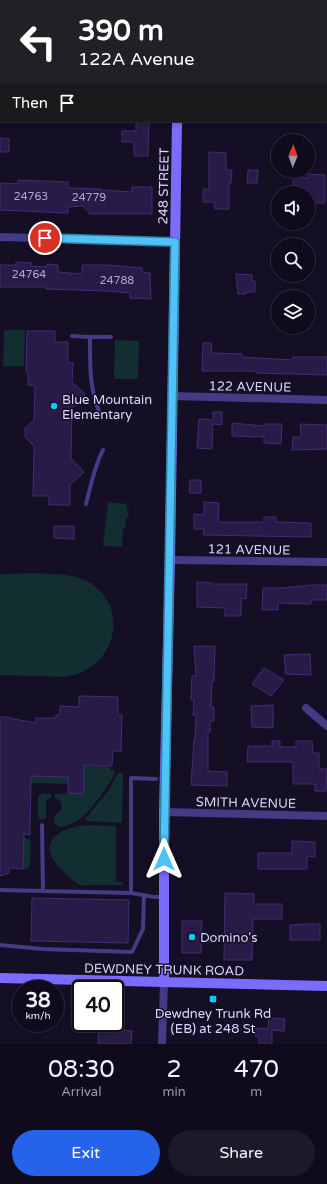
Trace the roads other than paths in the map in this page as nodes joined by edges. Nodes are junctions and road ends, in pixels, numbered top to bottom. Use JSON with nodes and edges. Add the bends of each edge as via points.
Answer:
{"nodes":[{"id":1,"x":177,"y":122,"type":"edge"},
{"id":2,"x":0,"y":237,"type":"edge"},
{"id":3,"x":175,"y":242,"type":"junction"},
{"id":4,"x":72,"y":336,"type":"dead end"},
{"id":5,"x":90,"y":337,"type":"junction"},
{"id":6,"x":111,"y":337,"type":"dead end"},
{"id":7,"x":172,"y":396,"type":"junction"},
{"id":8,"x":327,"y":400,"type":"edge"},
{"id":9,"x":102,"y":415,"type":"dead end"},
{"id":10,"x":103,"y":450,"type":"dead end"},
{"id":11,"x":86,"y":504,"type":"dead end"},
{"id":12,"x":170,"y":560,"type":"junction"},
{"id":13,"x":327,"y":562,"type":"edge"},
{"id":14,"x":306,"y":708,"type":"dead end"},
{"id":15,"x":327,"y":726,"type":"edge"},
{"id":16,"x":156,"y":778,"type":"dead end"},
{"id":17,"x":164,"y":812,"type":"junction"},
{"id":18,"x":327,"y":816,"type":"edge"},
{"id":19,"x":42,"y":825,"type":"dead end"},
{"id":20,"x":0,"y":890,"type":"edge"},
{"id":21,"x":43,"y":891,"type":"junction"},
{"id":22,"x":130,"y":893,"type":"junction"},
{"id":23,"x":144,"y":895,"type":"junction"},
{"id":24,"x":164,"y":897,"type":"junction"},
{"id":25,"x":0,"y":945,"type":"edge"},
{"id":26,"x":0,"y":978,"type":"edge"},
{"id":27,"x":164,"y":982,"type":"junction"},
{"id":28,"x":327,"y":986,"type":"edge"},
{"id":29,"x":162,"y":1044,"type":"edge"}],
"edges":[{"from":1,"to":3,"type":"street","name":"248 STREET"},
{"from":2,"to":3,"type":"street"},
{"from":3,"to":7,"type":"street","name":"248 STREET"},
{"from":4,"to":5,"type":"lane"},
{"from":5,"to":6,"type":"lane"},
{"from":5,"to":9,"type":"lane","via":[[90,370],[96,405]]},
{"from":7,"to":8,"type":"street","name":"122 AVENUE"},
{"from":7,"to":12,"type":"street","name":"248 STREET"},
{"from":10,"to":11,"type":"lane","via":[[97,461]]},
{"from":12,"to":13,"type":"street","name":"121 AVENUE"},
{"from":12,"to":17,"type":"street","name":"248 STREET"},
{"from":14,"to":15,"type":"street"},
{"from":16,"to":22,"type":"lane","via":[[131,778]]},
{"from":17,"to":18,"type":"street","name":"SMITH AVENUE"},
{"from":17,"to":24,"type":"street","name":"248 STREET"},
{"from":19,"to":21,"type":"lane"},
{"from":20,"to":21,"type":"lane"},
{"from":21,"to":22,"type":"lane"},
{"from":22,"to":23,"type":"lane"},
{"from":23,"to":24,"type":"lane"},
{"from":23,"to":25,"type":"lane","via":[[143,929],[132,952]]},
{"from":24,"to":27,"type":"street","name":"248 STREET"},
{"from":26,"to":27,"type":"street","name":"DEWDNEY TRUNK ROAD"},
{"from":27,"to":28,"type":"street","name":"DEWDNEY TRUNK ROAD"},
{"from":27,"to":29,"type":"street","name":"248 STREET"}]}
